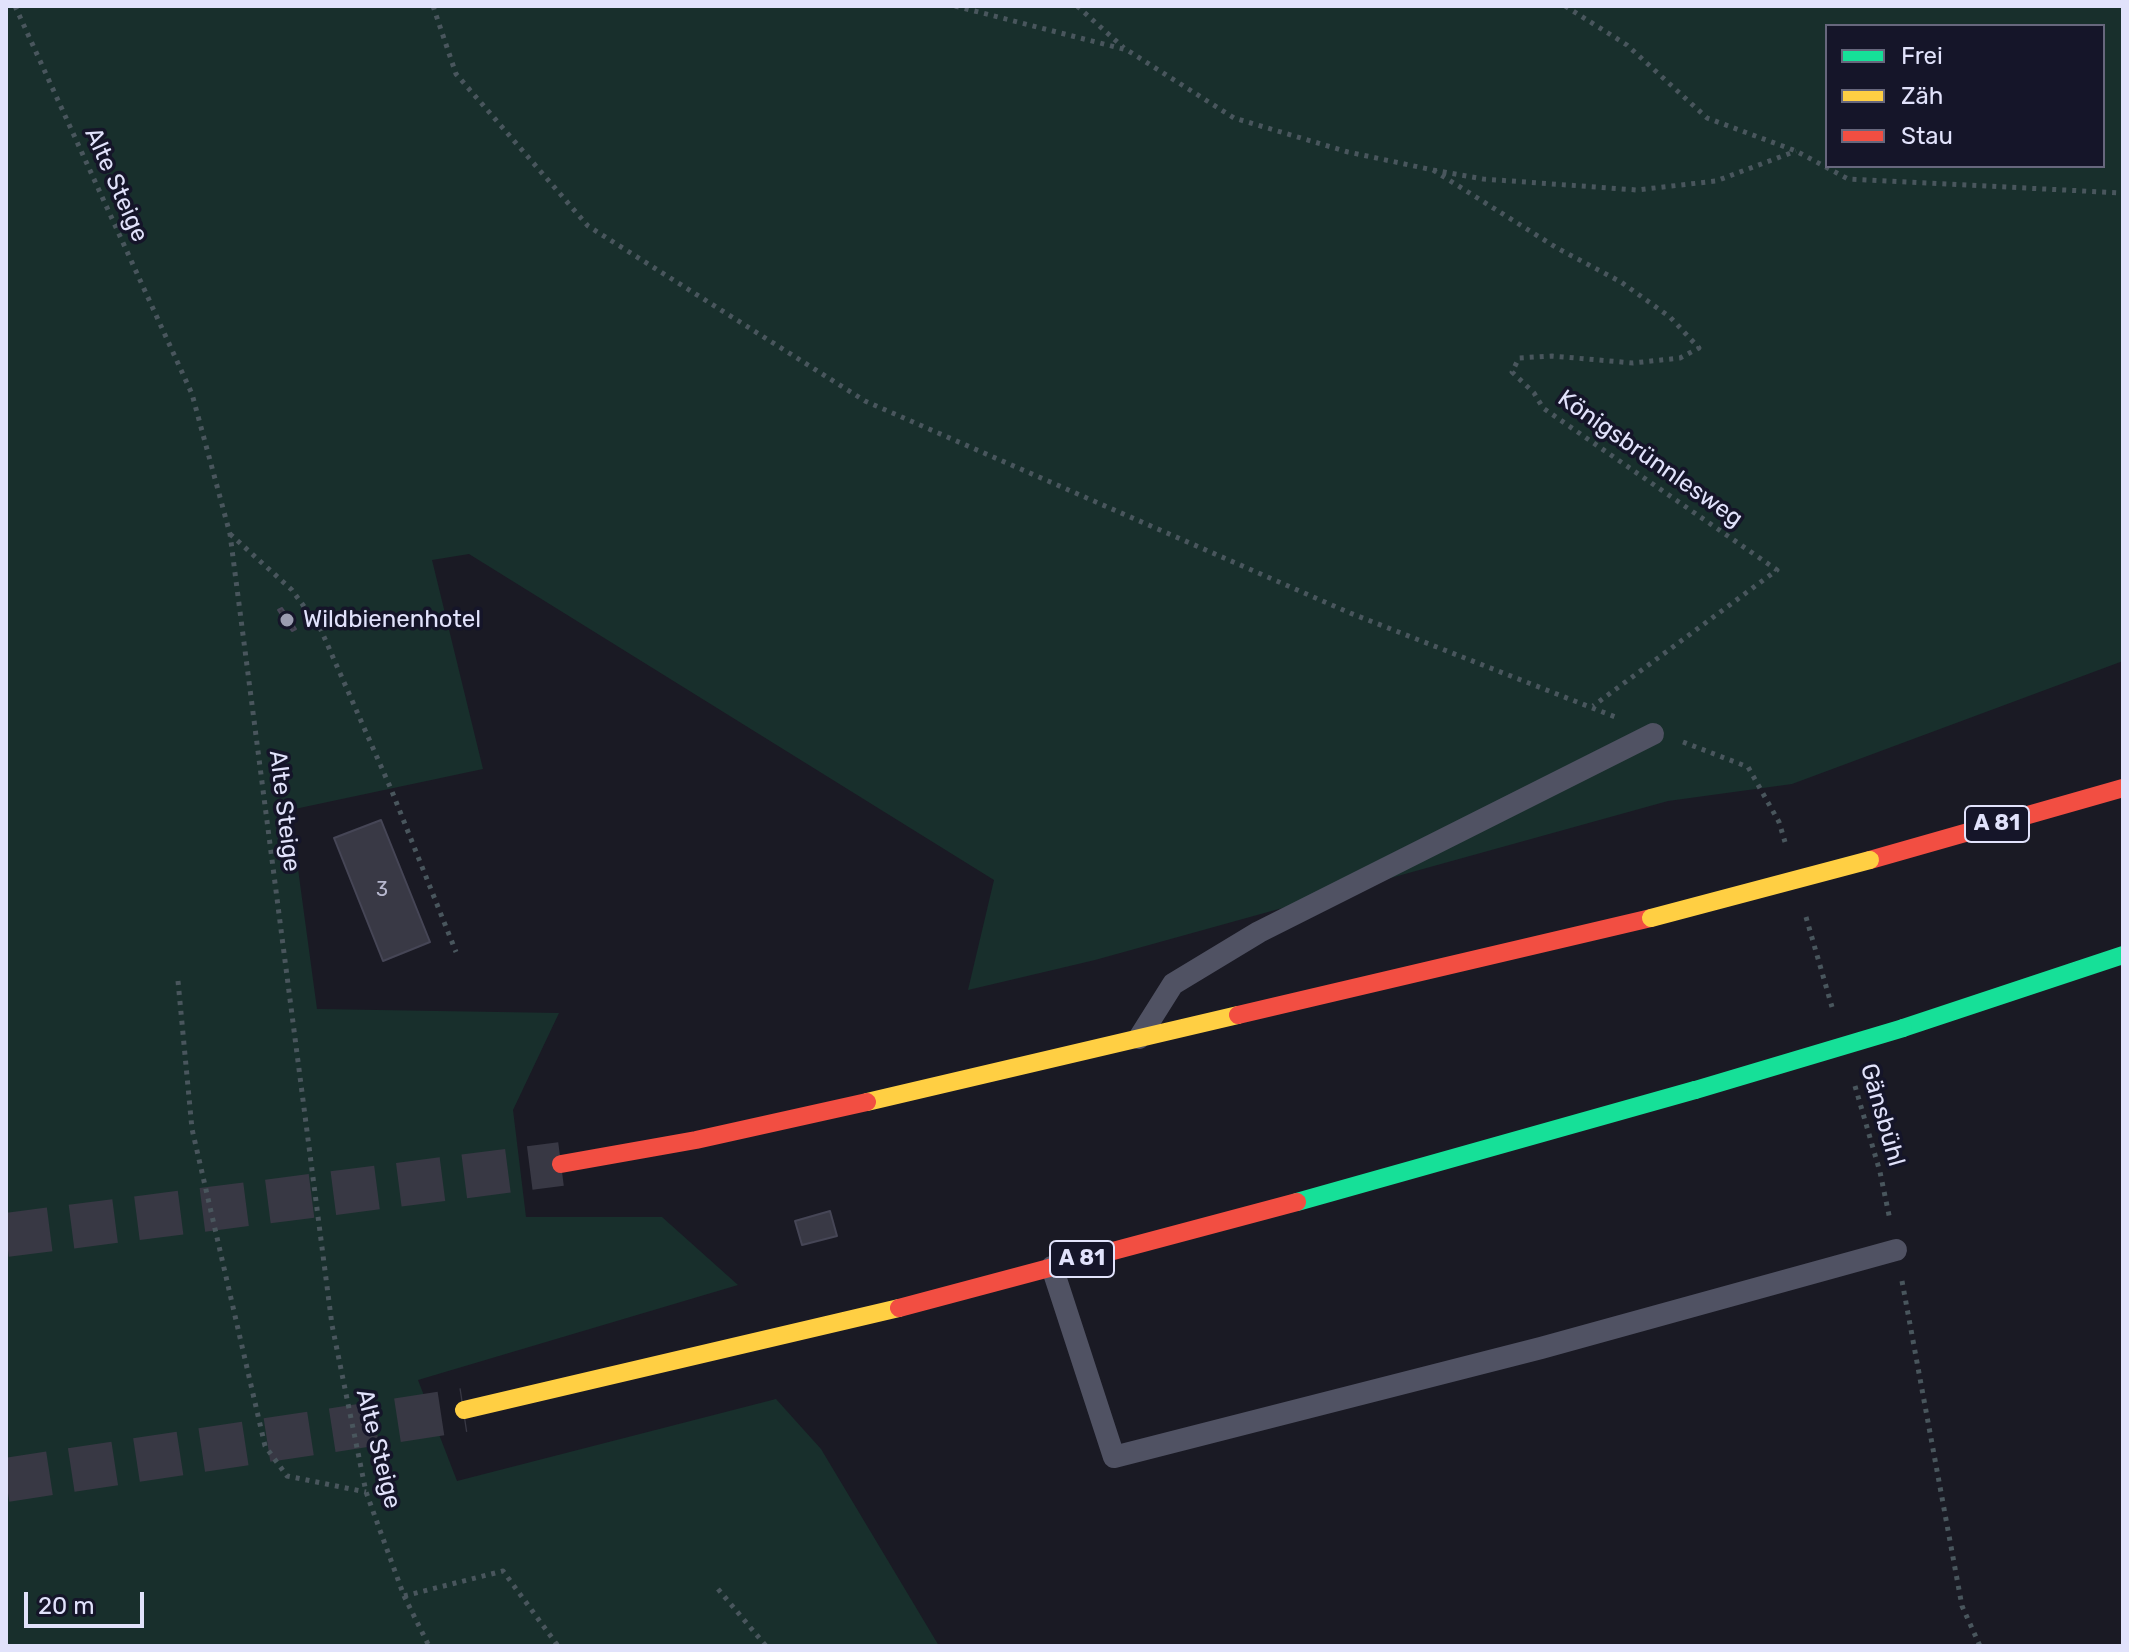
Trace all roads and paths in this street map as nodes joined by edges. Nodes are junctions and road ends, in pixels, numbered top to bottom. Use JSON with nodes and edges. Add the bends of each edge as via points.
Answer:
{"nodes":[{"id":1,"x":15,"y":6,"type":"edge"},
{"id":2,"x":433,"y":6,"type":"edge"},
{"id":3,"x":955,"y":6,"type":"edge"},
{"id":4,"x":1077,"y":6,"type":"edge"},
{"id":5,"x":1565,"y":6,"type":"edge"},
{"id":6,"x":1127,"y":50,"type":"junction"},
{"id":7,"x":1796,"y":151,"type":"junction"},
{"id":8,"x":1825,"y":167,"type":"edge"},
{"id":9,"x":1828,"y":168,"type":"edge"},
{"id":10,"x":1433,"y":170,"type":"junction"},
{"id":11,"x":2123,"y":193,"type":"edge"},
{"id":12,"x":230,"y":534,"type":"junction"},
{"id":13,"x":1593,"y":706,"type":"junction"},
{"id":14,"x":1653,"y":734,"type":"junction"},
{"id":15,"x":2123,"y":788,"type":"edge"},
{"id":16,"x":1788,"y":853,"type":"dead end"},
{"id":17,"x":1805,"y":914,"type":"dead end"},
{"id":18,"x":456,"y":952,"type":"dead end"},
{"id":19,"x":2123,"y":955,"type":"edge"},
{"id":20,"x":178,"y":981,"type":"dead end"},
{"id":21,"x":1836,"y":1020,"type":"dead end"},
{"id":22,"x":1138,"y":1039,"type":"junction"},
{"id":23,"x":1854,"y":1081,"type":"dead end"},
{"id":24,"x":561,"y":1164,"type":"tunnel mouth"},
{"id":25,"x":1896,"y":1250,"type":"junction"},
{"id":26,"x":1052,"y":1267,"type":"junction"},
{"id":27,"x":464,"y":1410,"type":"tunnel mouth"},
{"id":28,"x":366,"y":1492,"type":"junction"},
{"id":29,"x":718,"y":1589,"type":"dead end"},
{"id":30,"x":404,"y":1596,"type":"junction"},
{"id":31,"x":429,"y":1646,"type":"edge"},
{"id":32,"x":558,"y":1646,"type":"edge"},
{"id":33,"x":766,"y":1646,"type":"edge"},
{"id":34,"x":1980,"y":1646,"type":"edge"}],
"edges":[{"from":1,"to":12,"type":"path","name":"Alte Steige","via":[[192,394]]},
{"from":2,"to":13,"type":"path","via":[[456,74],[588,226],[865,401],[1350,613]]},
{"from":3,"to":6,"type":"path"},
{"from":4,"to":6,"type":"path"},
{"from":5,"to":7,"type":"path","via":[[1627,45],[1707,118]]},
{"from":6,"to":10,"type":"path","via":[[1234,118],[1348,152]]},
{"from":7,"to":8,"type":"path"},
{"from":7,"to":10,"type":"path","via":[[1716,181],[1637,190],[1483,179]]},
{"from":9,"to":11,"type":"path","via":[[1848,179]]},
{"from":10,"to":13,"type":"path","name":"Königsbrünnlesweg","via":[[1621,282],[1670,317],[1699,348],[1680,358],[1633,363],[1519,358],[1512,372],[1543,408],[1777,570]]},
{"from":12,"to":18,"type":"path","via":[[292,590],[321,630]]},
{"from":12,"to":28,"type":"path","name":"Alte Steige","via":[[332,1325]]},
{"from":13,"to":14,"type":"path"},
{"from":14,"to":16,"type":"path","via":[[1748,767],[1779,822]]},
{"from":14,"to":22,"type":"lane","via":[[1259,932],[1173,984]]},
{"from":15,"to":22,"type":"highway","number":"A 81","bridge":true,"via":[[1651,918]]},
{"from":17,"to":21,"type":"path"},
{"from":19,"to":26,"type":"highway","number":"A 81","bridge":true,"via":[[1695,1090]]},
{"from":20,"to":28,"type":"path","via":[[192,1129],[265,1446],[287,1476]]},
{"from":22,"to":24,"type":"highway","number":"A 81","via":[[798,1118]]},
{"from":23,"to":25,"type":"path","name":"Gänsbühl"},
{"from":25,"to":26,"type":"lane","via":[[1114,1457]]},
{"from":25,"to":34,"type":"path","name":"Gänsbühl","via":[[1962,1606]]},
{"from":26,"to":27,"type":"highway","number":"A 81","via":[[855,1320]]},
{"from":28,"to":30,"type":"path","name":"Alte Steige"},
{"from":29,"to":33,"type":"path"},
{"from":30,"to":31,"type":"path","name":"Alte Steige"},
{"from":30,"to":32,"type":"path","via":[[503,1571]]}]}
